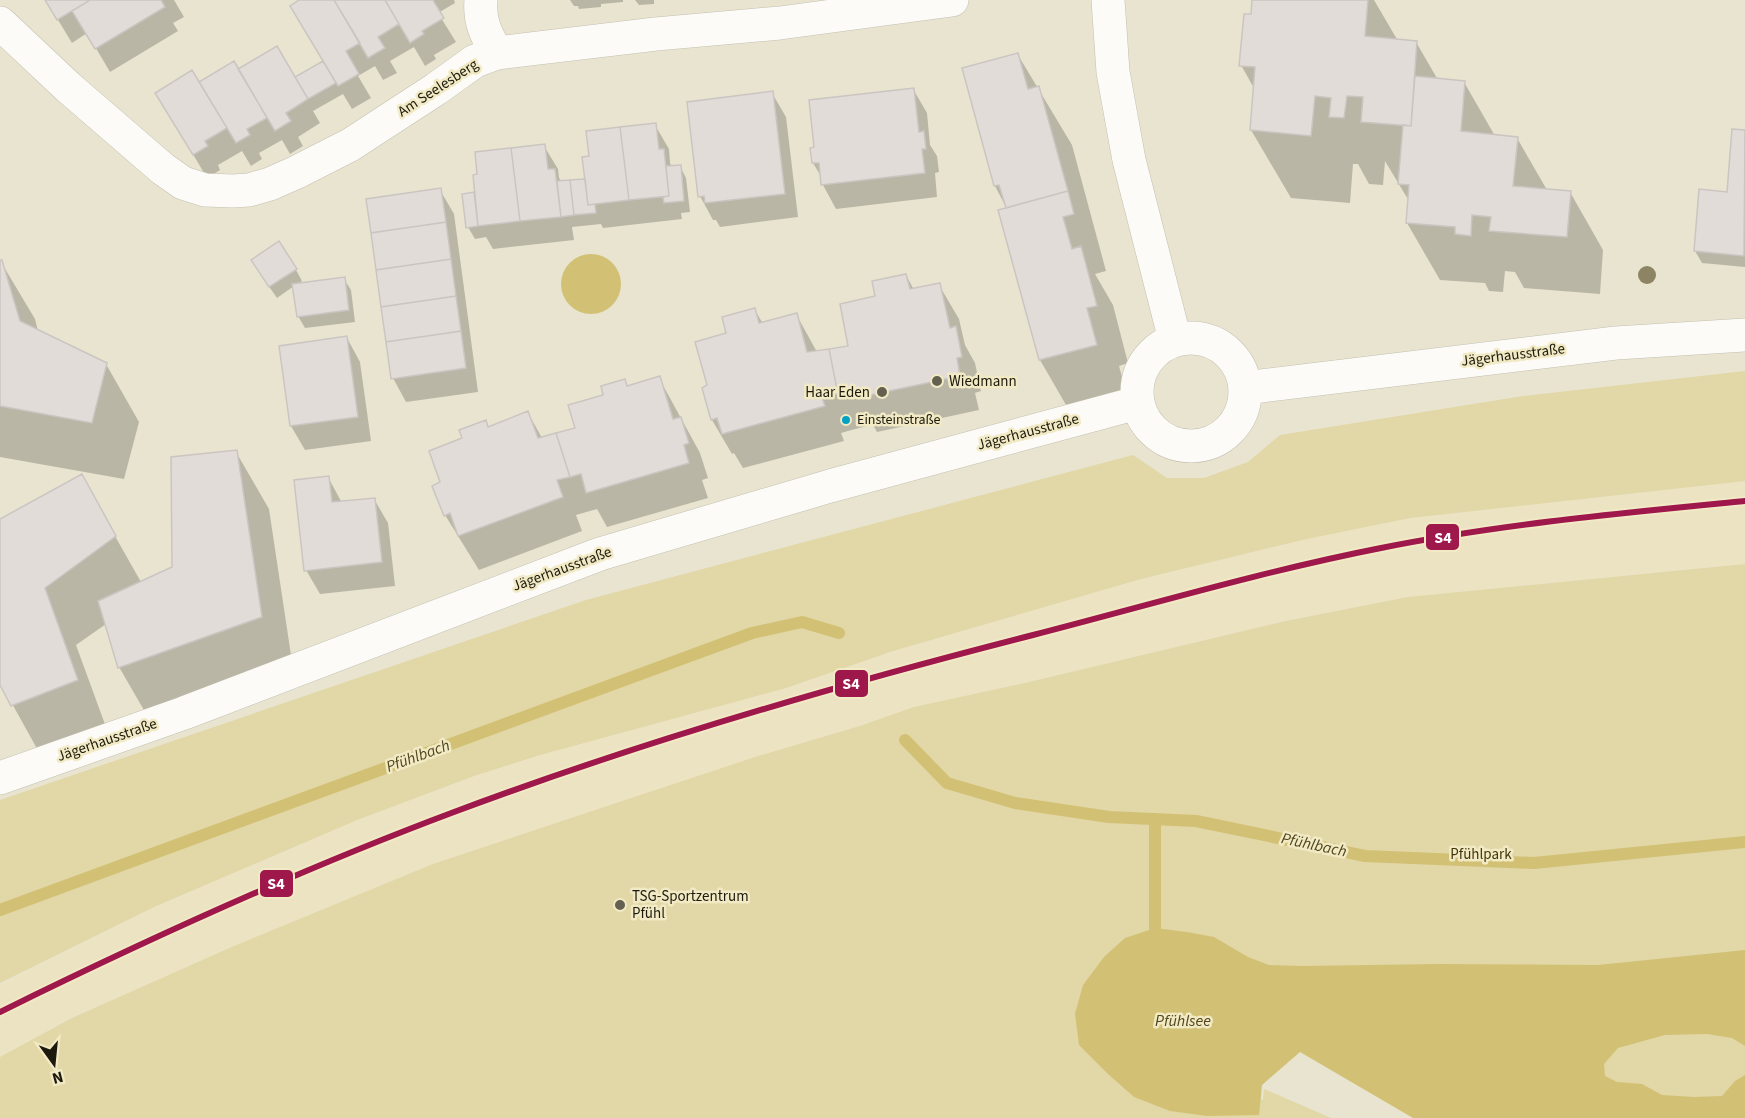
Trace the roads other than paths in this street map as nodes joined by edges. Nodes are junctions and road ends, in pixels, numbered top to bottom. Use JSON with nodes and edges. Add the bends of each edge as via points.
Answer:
{"nodes":[{"id":1,"x":481,"y":0,"type":"edge"},
{"id":2,"x":952,"y":0,"type":"edge"},
{"id":3,"x":1108,"y":0,"type":"edge"},
{"id":4,"x":0,"y":23,"type":"edge"},
{"id":5,"x":497,"y":53,"type":"junction"},
{"id":6,"x":1745,"y":335,"type":"edge"},
{"id":7,"x":1175,"y":340,"type":"junction"},
{"id":8,"x":1245,"y":388,"type":"junction"},
{"id":9,"x":1137,"y":403,"type":"junction"},
{"id":10,"x":0,"y":778,"type":"edge"}],
"edges":[{"from":1,"to":5,"type":"street","via":[[484,33]]},
{"from":2,"to":5,"type":"street","name":"Am Seelesberg"},
{"from":3,"to":7,"type":"street","via":[[1113,72],[1129,160]]},
{"from":4,"to":5,"type":"street","name":"Am Seelesberg","via":[[164,169],[183,183],[205,190],[249,190],[297,172],[350,145],[475,61]]},
{"from":6,"to":8,"type":"street","name":"Jägerhausstraße","via":[[1606,344]]},
{"from":7,"to":8,"type":"street","via":[[1196,338],[1216,344],[1232,356]]},
{"from":7,"to":9,"type":"street","via":[[1147,360],[1137,382]]},
{"from":8,"to":9,"type":"street","via":[[1243,408],[1236,422],[1225,434],[1206,444],[1185,446],[1166,440],[1147,423]]},
{"from":9,"to":10,"type":"street","name":"Jägerhausstraße","via":[[830,486],[600,554],[184,713]]}]}
